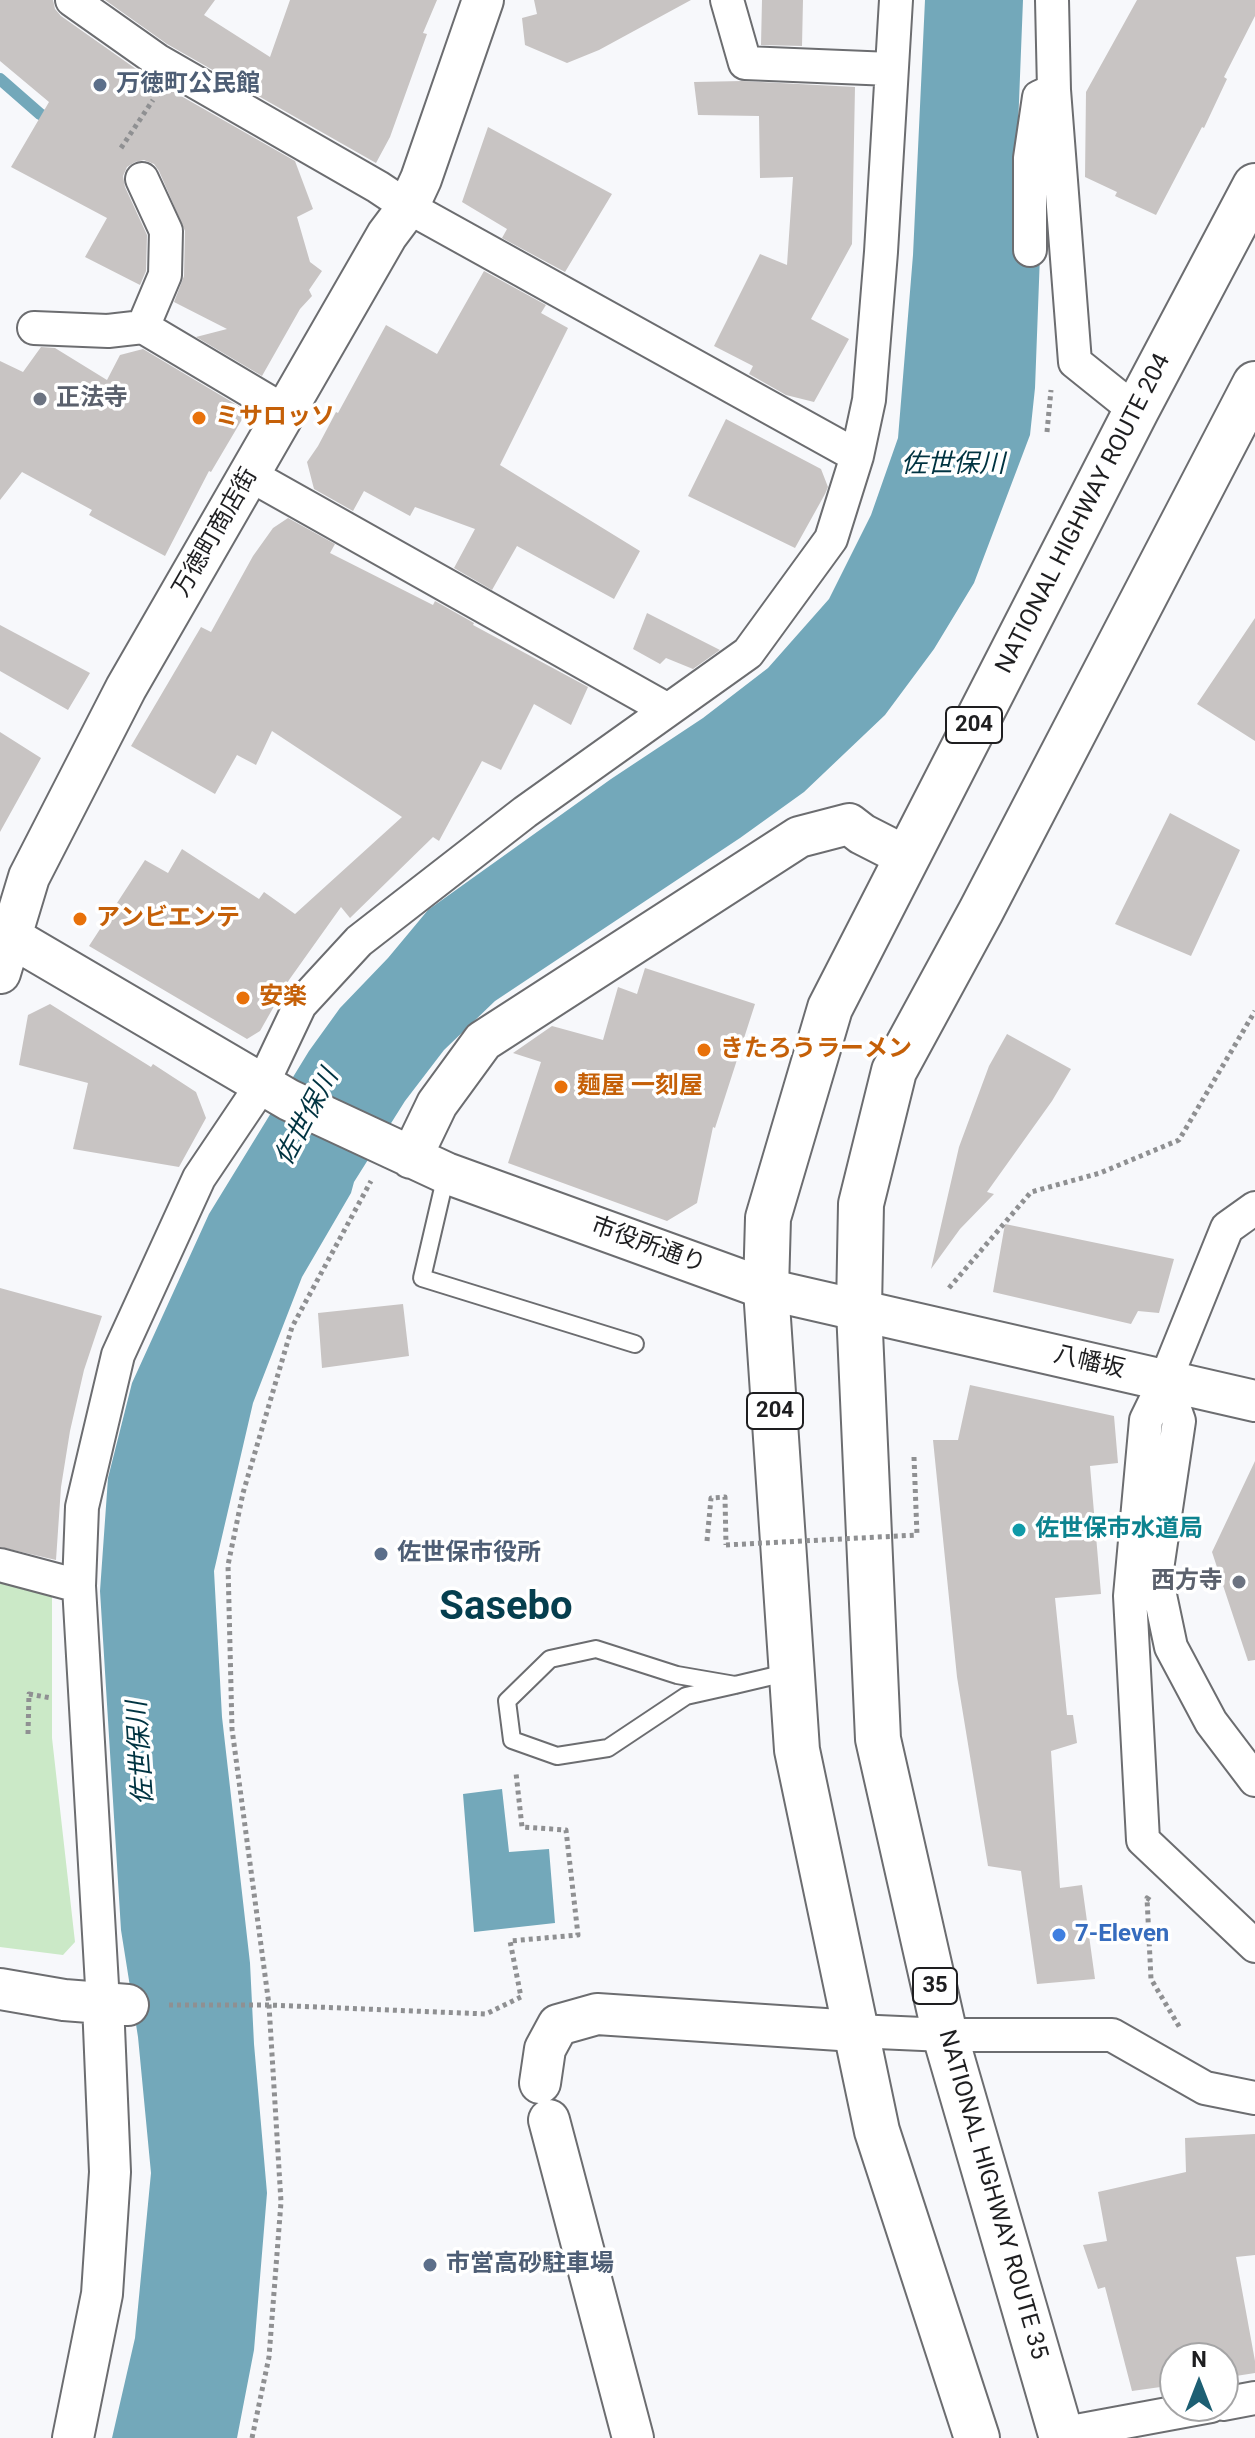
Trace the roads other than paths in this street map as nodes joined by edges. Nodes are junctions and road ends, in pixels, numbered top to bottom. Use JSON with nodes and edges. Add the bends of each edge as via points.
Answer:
{"nodes":[{"id":1,"x":72,"y":0,"type":"edge"},
{"id":2,"x":483,"y":0,"type":"edge"},
{"id":3,"x":727,"y":0,"type":"edge"},
{"id":4,"x":896,"y":0,"type":"edge"},
{"id":5,"x":1052,"y":0,"type":"edge"},
{"id":6,"x":891,"y":69,"type":"junction"},
{"id":7,"x":1054,"y":90,"type":"junction"},
{"id":8,"x":142,"y":179,"type":"road end"},
{"id":9,"x":1255,"y":186,"type":"edge"},
{"id":10,"x":408,"y":207,"type":"junction"},
{"id":11,"x":1030,"y":250,"type":"dead end"},
{"id":12,"x":143,"y":327,"type":"junction"},
{"id":13,"x":34,"y":328,"type":"dead end"},
{"id":14,"x":1255,"y":384,"type":"edge"},
{"id":15,"x":1136,"y":411,"type":"junction"},
{"id":16,"x":286,"y":412,"type":"junction"},
{"id":17,"x":857,"y":456,"type":"junction"},
{"id":18,"x":250,"y":475,"type":"junction"},
{"id":19,"x":666,"y":709,"type":"junction"},
{"id":20,"x":907,"y":857,"type":"junction"},
{"id":21,"x":4,"y":947,"type":"edge"},
{"id":22,"x":276,"y":1092,"type":"junction"},
{"id":23,"x":412,"y":1159,"type":"junction"},
{"id":24,"x":1255,"y":1208,"type":"edge"},
{"id":25,"x":766,"y":1289,"type":"junction"},
{"id":26,"x":859,"y":1309,"type":"junction"},
{"id":27,"x":923,"y":1324,"type":"joint"},
{"id":28,"x":635,"y":1344,"type":"dead end"},
{"id":29,"x":1165,"y":1381,"type":"junction"},
{"id":30,"x":1255,"y":1401,"type":"edge"},
{"id":31,"x":0,"y":1565,"type":"edge"},
{"id":32,"x":79,"y":1586,"type":"junction"},
{"id":33,"x":792,"y":1672,"type":"junction"},
{"id":34,"x":735,"y":1685,"type":"junction"},
{"id":35,"x":1255,"y":1780,"type":"edge"},
{"id":36,"x":1255,"y":1946,"type":"edge"},
{"id":37,"x":0,"y":1989,"type":"edge"},
{"id":38,"x":115,"y":2004,"type":"junction"},
{"id":39,"x":855,"y":2031,"type":"junction"},
{"id":40,"x":945,"y":2035,"type":"junction"},
{"id":41,"x":1255,"y":2098,"type":"edge"},
{"id":42,"x":1159,"y":2416,"type":"edge"},
{"id":43,"x":1061,"y":2436,"type":"edge"},
{"id":44,"x":73,"y":2438,"type":"edge"},
{"id":45,"x":633,"y":2438,"type":"edge"},
{"id":46,"x":977,"y":2438,"type":"edge"}],
"edges":[{"from":1,"to":10,"type":"street","via":[[157,60]]},
{"from":2,"to":10,"type":"street","name":"万徳町商店街"},
{"from":3,"to":6,"type":"street","via":[[745,63]]},
{"from":4,"to":6,"type":"street"},
{"from":5,"to":7,"type":"street"},
{"from":6,"to":17,"type":"street","via":[[870,385]]},
{"from":7,"to":11,"type":"street","via":[[1039,97],[1034,127]]},
{"from":7,"to":15,"type":"street","via":[[1075,362]]},
{"from":8,"to":12,"type":"street","via":[[166,231],[165,275]]},
{"from":9,"to":15,"type":"highway","name":"NATIONAL HIGHWAY ROUTE 204","number":"204"},
{"from":10,"to":16,"type":"street","name":"万徳町商店街"},
{"from":10,"to":17,"type":"street"},
{"from":12,"to":13,"type":"street"},
{"from":12,"to":16,"type":"street"},
{"from":14,"to":26,"type":"highway","via":[[894,1071],[861,1204]]},
{"from":15,"to":20,"type":"highway","name":"NATIONAL HIGHWAY ROUTE 204","number":"204"},
{"from":16,"to":18,"type":"street","name":"万徳町商店街"},
{"from":17,"to":19,"type":"street","via":[[831,539],[748,653]]},
{"from":18,"to":19,"type":"street"},
{"from":18,"to":21,"type":"street","name":"万徳町商店街","via":[[119,702],[29,877]]},
{"from":19,"to":22,"type":"street","via":[[359,941],[300,1005]]},
{"from":20,"to":23,"type":"street","via":[[849,824],[799,837],[483,1041],[437,1104]]},
{"from":20,"to":25,"type":"highway","name":"NATIONAL HIGHWAY ROUTE 204","number":"204","via":[[830,1008],[768,1218]]},
{"from":21,"to":22,"type":"street"},
{"from":22,"to":23,"type":"street","name":"市役所通り"},
{"from":22,"to":32,"type":"street","via":[[199,1178],[118,1355],[82,1507]]},
{"from":23,"to":25,"type":"street","name":"市役所通り"},
{"from":23,"to":28,"type":"lane","via":[[422,1278]]},
{"from":24,"to":29,"type":"street","via":[[1227,1228]]},
{"from":25,"to":26,"type":"street","name":"市役所通り"},
{"from":25,"to":33,"type":"highway","name":"NATIONAL HIGHWAY ROUTE 204","number":"204"},
{"from":26,"to":27,"type":"street","name":"市役所通り"},
{"from":26,"to":40,"type":"highway","name":"NATIONAL HIGHWAY ROUTE 35","number":"35","via":[[878,1739]]},
{"from":27,"to":29,"type":"street","name":"八幡坂"},
{"from":29,"to":30,"type":"street","name":"八幡坂"},
{"from":29,"to":35,"type":"street","via":[[1179,1421],[1156,1576],[1171,1647],[1211,1722]]},
{"from":29,"to":36,"type":"street","via":[[1146,1420],[1130,1596],[1143,1840]]},
{"from":31,"to":32,"type":"street"},
{"from":32,"to":38,"type":"street"},
{"from":33,"to":34,"type":"lane"},
{"from":33,"to":39,"type":"highway","via":[[797,1750]]},
{"from":34,"to":34,"type":"lane","via":[[686,1696],[608,1748],[557,1756],[512,1740],[507,1701],[550,1659],[596,1649],[677,1675]]},
{"from":37,"to":38,"type":"street"},
{"from":38,"to":44,"type":"street","via":[[102,2294]]},
{"from":39,"to":40,"type":"street"},
{"from":39,"to":45,"type":"street","via":[[597,2014],[558,2025],[545,2049],[544,2102]]},
{"from":39,"to":46,"type":"highway","via":[[877,2131]]},
{"from":40,"to":41,"type":"street","via":[[1112,2035],[1205,2088]]},
{"from":40,"to":43,"type":"highway","name":"NATIONAL HIGHWAY ROUTE 35","number":"35"},
{"from":42,"to":43,"type":"street"}]}
